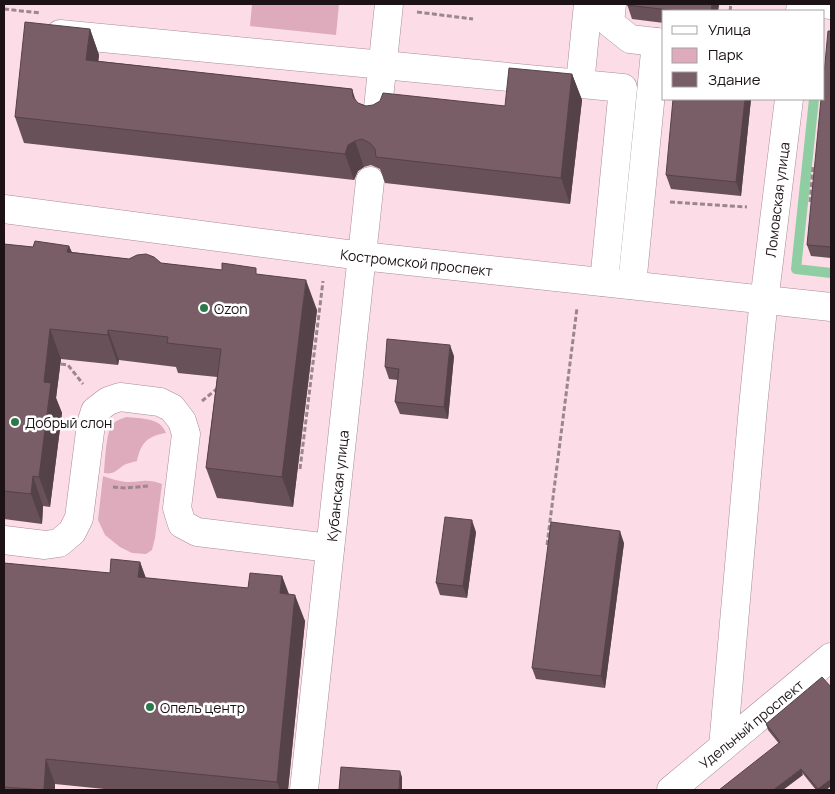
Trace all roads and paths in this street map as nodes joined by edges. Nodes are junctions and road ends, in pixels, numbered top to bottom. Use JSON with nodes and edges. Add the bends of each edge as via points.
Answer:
{"nodes":[{"id":1,"x":389,"y":4,"type":"edge"},
{"id":2,"x":588,"y":4,"type":"edge"},
{"id":3,"x":612,"y":4,"type":"edge"},
{"id":4,"x":822,"y":4,"type":"edge"},
{"id":5,"x":831,"y":5,"type":"edge"},
{"id":6,"x":453,"y":17,"type":"dead end"},
{"id":7,"x":473,"y":19,"type":"dead end"},
{"id":8,"x":60,"y":34,"type":"edge"},
{"id":9,"x":660,"y":42,"type":"edge"},
{"id":10,"x":382,"y":65,"type":"junction"},
{"id":11,"x":580,"y":84,"type":"junction"},
{"id":12,"x":789,"y":100,"type":"edge"},
{"id":13,"x":377,"y":117,"type":"edge"},
{"id":14,"x":813,"y":171,"type":"edge"},
{"id":15,"x":370,"y":181,"type":"dead end"},
{"id":16,"x":812,"y":182,"type":"junction"},
{"id":17,"x":818,"y":182,"type":"edge"},
{"id":18,"x":640,"y":200,"type":"junction"},
{"id":19,"x":810,"y":202,"type":"edge"},
{"id":20,"x":4,"y":209,"type":"edge"},
{"id":21,"x":775,"y":209,"type":"junction"},
{"id":22,"x":362,"y":256,"type":"junction"},
{"id":23,"x":323,"y":277,"type":"dead end"},
{"id":24,"x":604,"y":282,"type":"junction"},
{"id":25,"x":632,"y":285,"type":"junction"},
{"id":26,"x":764,"y":300,"type":"junction"},
{"id":27,"x":577,"y":304,"type":"dead end"},
{"id":28,"x":320,"y":305,"type":"junction"},
{"id":29,"x":329,"y":306,"type":"dead end"},
{"id":30,"x":831,"y":307,"type":"edge"},
{"id":31,"x":61,"y":364,"type":"edge"},
{"id":32,"x":224,"y":384,"type":"edge"},
{"id":33,"x":83,"y":385,"type":"dead end"},
{"id":34,"x":197,"y":405,"type":"dead end"},
{"id":35,"x":300,"y":469,"type":"dead end"},
{"id":36,"x":84,"y":475,"type":"junction"},
{"id":37,"x":179,"y":493,"type":"junction"},
{"id":38,"x":4,"y":540,"type":"edge"},
{"id":39,"x":547,"y":545,"type":"edge"},
{"id":40,"x":330,"y":548,"type":"junction"},
{"id":41,"x":831,"y":658,"type":"edge"},
{"id":42,"x":723,"y":747,"type":"junction"},
{"id":43,"x":304,"y":790,"type":"edge"},
{"id":44,"x":671,"y":790,"type":"edge"}],
"edges":[{"from":1,"to":10,"type":"street"},
{"from":2,"to":11,"type":"street"},
{"from":3,"to":9,"type":"street","via":[[610,23],[630,39]]},
{"from":4,"to":5,"type":"street"},
{"from":6,"to":7,"type":"path"},
{"from":8,"to":10,"type":"street"},
{"from":9,"to":18,"type":"street"},
{"from":10,"to":11,"type":"street"},
{"from":10,"to":13,"type":"street"},
{"from":11,"to":24,"type":"street","via":[[623,88]]},
{"from":12,"to":21,"type":"street","name":"Ломовская улица"},
{"from":14,"to":16,"type":"path"},
{"from":15,"to":22,"type":"street","name":"Кубанская улица"},
{"from":16,"to":17,"type":"path"},
{"from":16,"to":19,"type":"path"},
{"from":18,"to":21,"type":"path"},
{"from":18,"to":25,"type":"street"},
{"from":20,"to":22,"type":"street","name":"Костромской проспект"},
{"from":21,"to":26,"type":"street","name":"Ломовская улица"},
{"from":22,"to":24,"type":"street","name":"Костромской проспект"},
{"from":22,"to":40,"type":"street","name":"Кубанская улица"},
{"from":23,"to":28,"type":"path"},
{"from":24,"to":25,"type":"street","name":"Костромской проспект"},
{"from":25,"to":26,"type":"street","name":"Костромской проспект"},
{"from":26,"to":30,"type":"street","name":"Костромской проспект"},
{"from":26,"to":42,"type":"street","name":"Ломовская улица"},
{"from":27,"to":39,"type":"path"},
{"from":28,"to":29,"type":"path"},
{"from":28,"to":35,"type":"path"},
{"from":31,"to":33,"type":"path","via":[[68,365]]},
{"from":32,"to":34,"type":"path"},
{"from":36,"to":37,"type":"path","via":[[112,486],[150,486]]},
{"from":36,"to":37,"type":"street","via":[[95,411],[120,397],[160,402],[172,408],[182,421],[186,434]]},
{"from":36,"to":38,"type":"street","via":[[79,518],[66,538],[45,545]]},
{"from":37,"to":40,"type":"street","via":[[182,524],[197,532]]},
{"from":40,"to":43,"type":"street","name":"Кубанская улица"},
{"from":41,"to":42,"type":"street","name":"Удельный проспект"},
{"from":42,"to":44,"type":"street","name":"Удельный проспект"}]}
